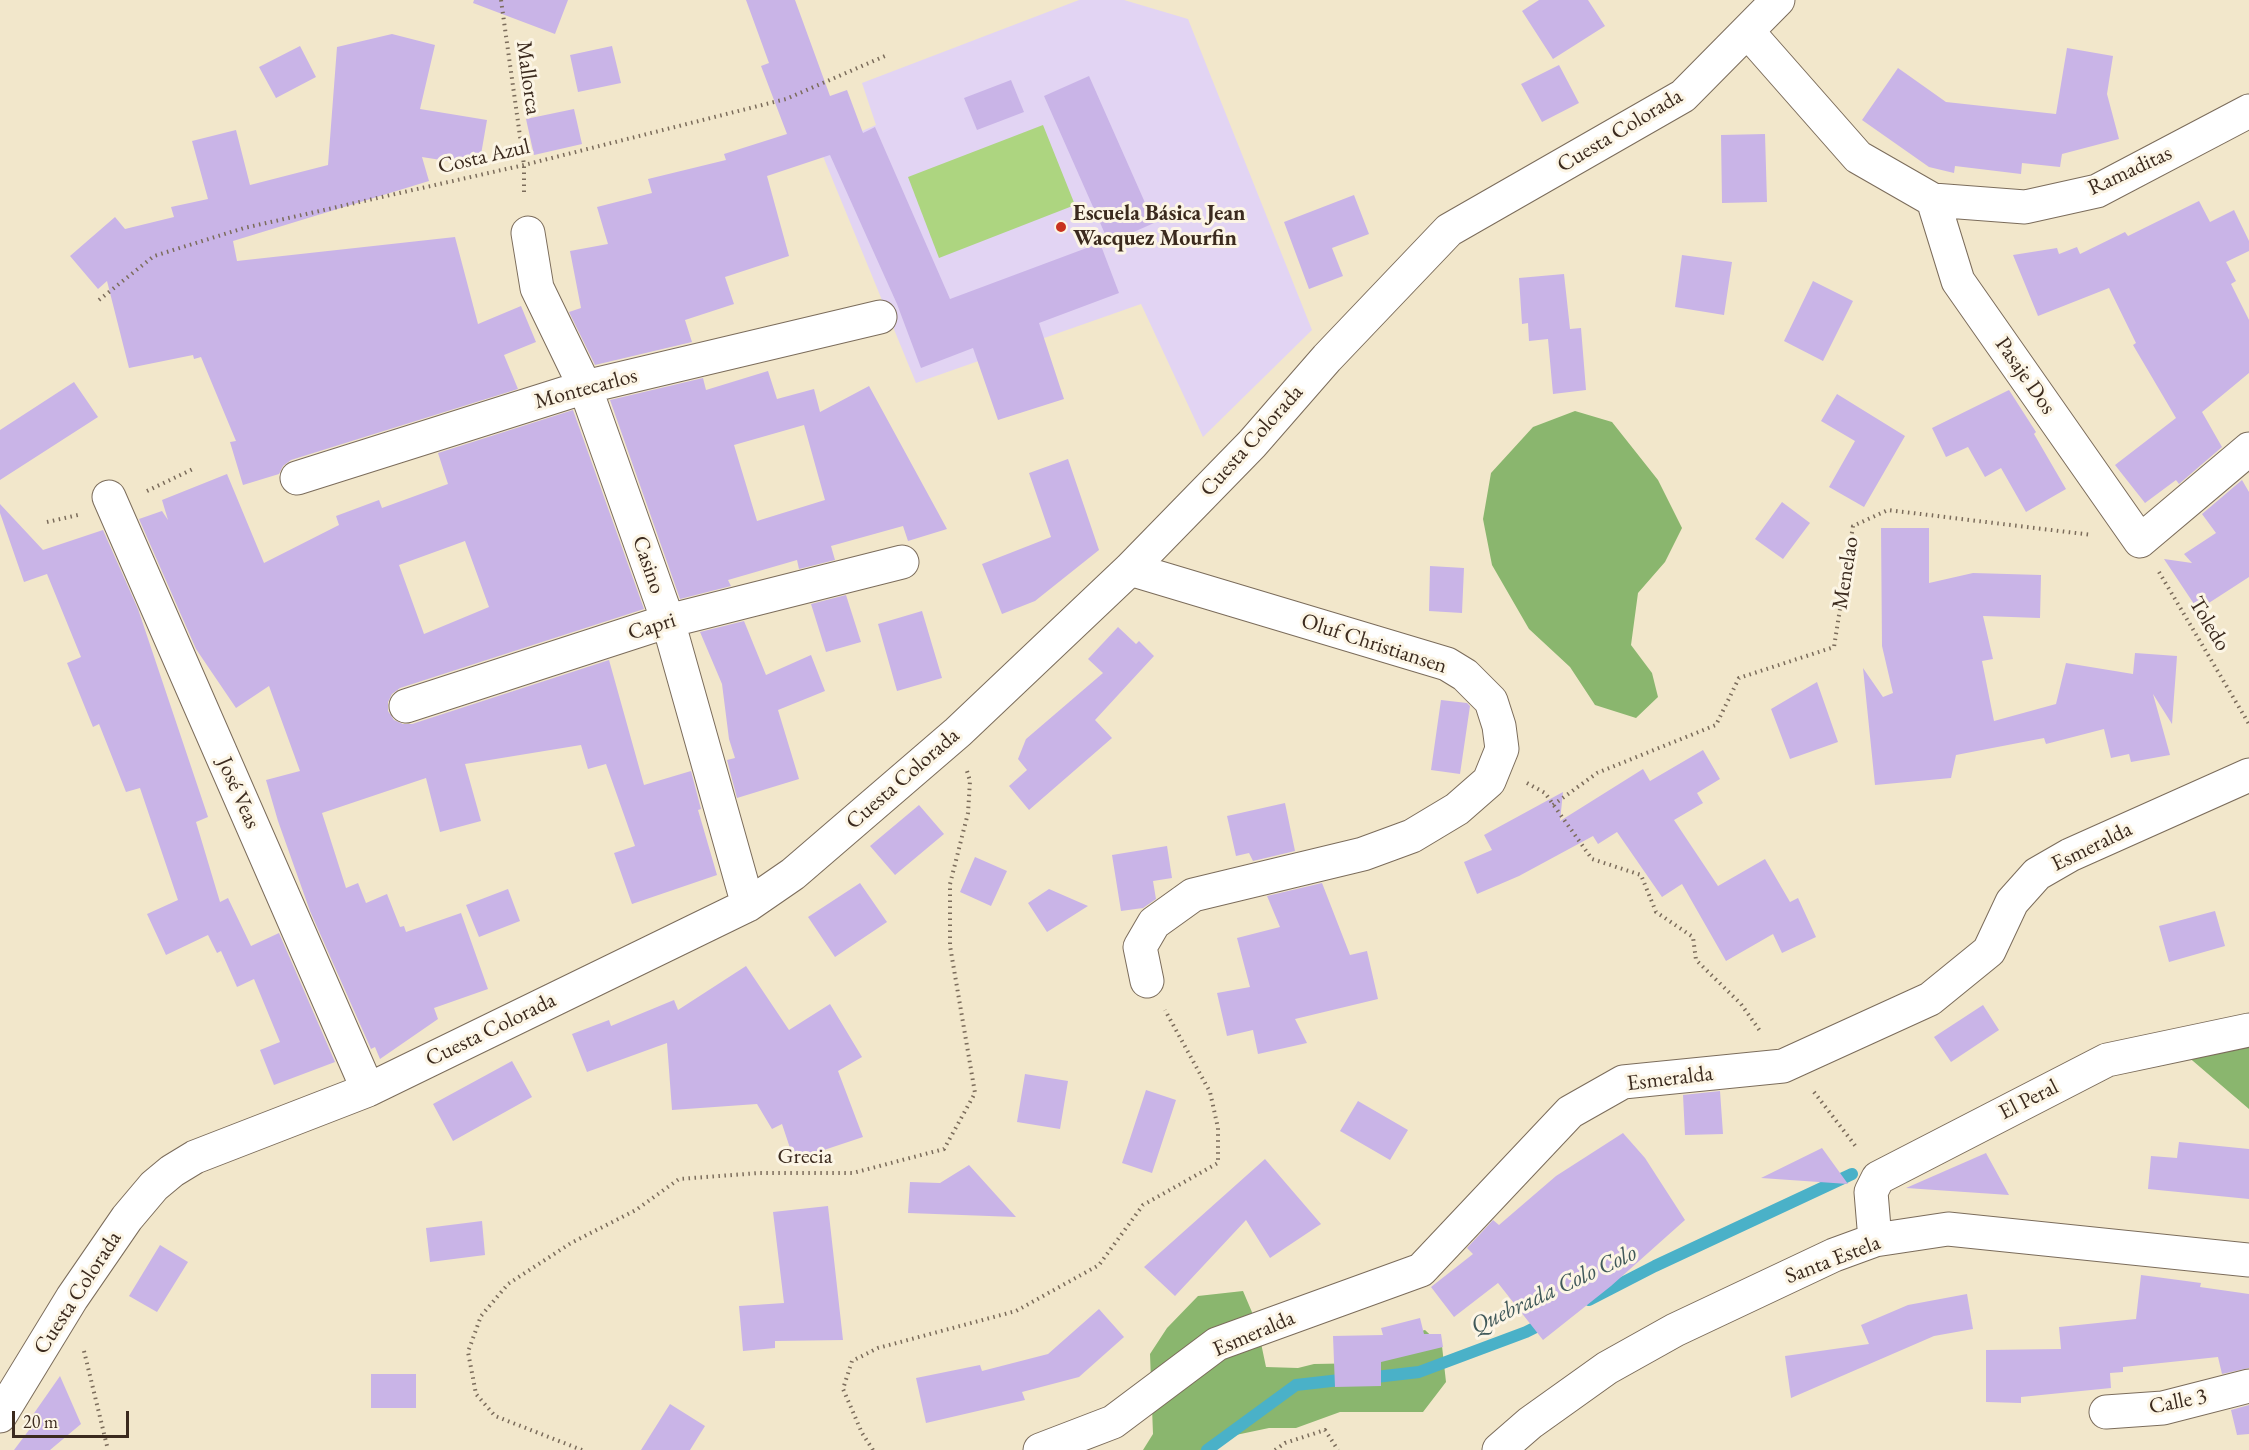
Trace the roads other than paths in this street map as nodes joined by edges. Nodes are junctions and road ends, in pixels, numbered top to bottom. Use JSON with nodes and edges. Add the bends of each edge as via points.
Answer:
{"nodes":[{"id":1,"x":1778,"y":0,"type":"edge"},
{"id":2,"x":1748,"y":32,"type":"junction"},
{"id":3,"x":2249,"y":111,"type":"edge"},
{"id":4,"x":1933,"y":200,"type":"junction"},
{"id":5,"x":528,"y":233,"type":"road end"},
{"id":6,"x":880,"y":317,"type":"dead end"},
{"id":7,"x":585,"y":387,"type":"junction"},
{"id":8,"x":2249,"y":449,"type":"edge"},
{"id":9,"x":297,"y":478,"type":"dead end"},
{"id":10,"x":109,"y":497,"type":"dead end"},
{"id":11,"x":902,"y":562,"type":"dead end"},
{"id":12,"x":1130,"y":569,"type":"junction"},
{"id":13,"x":668,"y":621,"type":"junction"},
{"id":14,"x":406,"y":706,"type":"dead end"},
{"id":15,"x":2249,"y":775,"type":"edge"},
{"id":16,"x":748,"y":905,"type":"junction"},
{"id":17,"x":1148,"y":981,"type":"road end"},
{"id":18,"x":2249,"y":1030,"type":"edge"},
{"id":19,"x":368,"y":1090,"type":"junction"},
{"id":20,"x":1875,"y":1240,"type":"junction"},
{"id":21,"x":2249,"y":1260,"type":"edge"},
{"id":22,"x":2249,"y":1386,"type":"edge"},
{"id":23,"x":2106,"y":1412,"type":"dead end"},
{"id":24,"x":0,"y":1416,"type":"edge"},
{"id":25,"x":1040,"y":1450,"type":"edge"},
{"id":26,"x":1499,"y":1450,"type":"edge"}],
"edges":[{"from":1,"to":2,"type":"street","name":"Cuesta Colorada"},
{"from":2,"to":4,"type":"street","name":"Ramaditas","via":[[1857,157]]},
{"from":2,"to":12,"type":"street","name":"Cuesta Colorada","via":[[1683,96],[1449,230],[1327,358],[1252,444]]},
{"from":3,"to":4,"type":"street","name":"Ramaditas","via":[[2097,191],[2025,207]]},
{"from":4,"to":8,"type":"street","name":"Pasaje Dos","via":[[1958,281],[2140,541]]},
{"from":5,"to":7,"type":"street","name":"Casino","via":[[537,288]]},
{"from":6,"to":7,"type":"street","name":"Montecarlos"},
{"from":7,"to":9,"type":"street","name":"Montecarlos"},
{"from":7,"to":13,"type":"street","name":"Casino"},
{"from":10,"to":19,"type":"street","name":"José Veas"},
{"from":11,"to":13,"type":"street","name":"Capri"},
{"from":12,"to":16,"type":"street","name":"Cuesta Colorada","via":[[958,732],[793,874]]},
{"from":12,"to":17,"type":"street","name":"Oluf Christiansen","via":[[1447,663],[1491,701],[1502,749],[1489,781],[1457,809],[1412,836],[1363,854],[1193,895],[1154,923],[1140,947]]},
{"from":13,"to":14,"type":"street","name":"Capri"},
{"from":13,"to":16,"type":"street","name":"Casino"},
{"from":15,"to":25,"type":"street","name":"Esmeralda","via":[[2070,855],[2037,874],[2012,902],[1989,951],[1930,999],[1783,1065],[1623,1082],[1570,1112],[1421,1270],[1217,1344],[1113,1422]]},
{"from":16,"to":19,"type":"street","name":"Cuesta Colorada"},
{"from":18,"to":20,"type":"street","name":"El Peral","via":[[2107,1060],[1878,1178],[1871,1192]]},
{"from":19,"to":24,"type":"street","name":"Cuesta Colorada","via":[[195,1157],[154,1186],[72,1298]]},
{"from":20,"to":21,"type":"street","name":"Santa Estela","via":[[1948,1229]]},
{"from":20,"to":26,"type":"street","name":"Santa Estela","via":[[1834,1255],[1675,1330],[1607,1368]]},
{"from":22,"to":23,"type":"street","name":"Calle 3","via":[[2163,1408]]}]}
